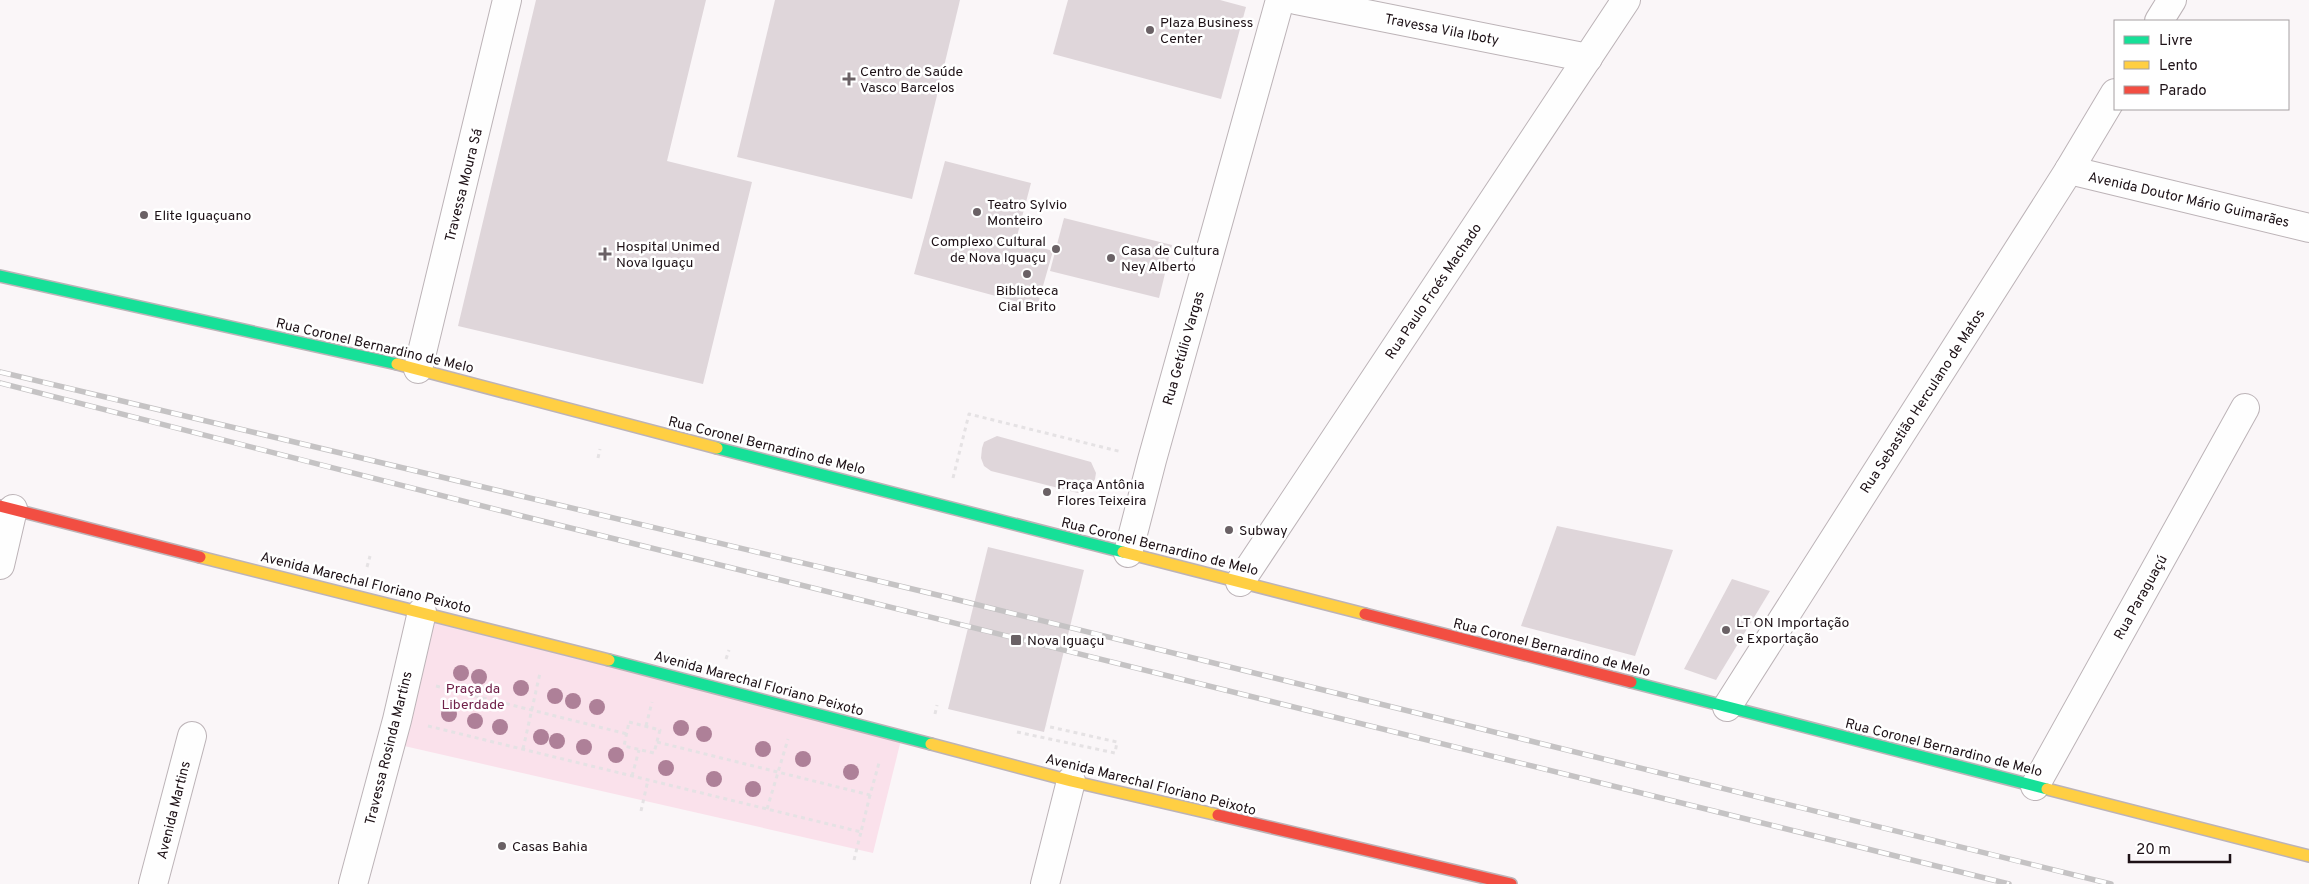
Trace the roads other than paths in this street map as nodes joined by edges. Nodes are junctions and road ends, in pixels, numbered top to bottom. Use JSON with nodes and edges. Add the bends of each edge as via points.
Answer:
{"nodes":[{"id":1,"x":507,"y":0,"type":"edge"},
{"id":2,"x":1280,"y":0,"type":"edge"},
{"id":3,"x":1296,"y":0,"type":"edge"},
{"id":4,"x":1626,"y":0,"type":"edge"},
{"id":5,"x":2172,"y":0,"type":"edge"},
{"id":6,"x":2160,"y":20,"type":"edge"},
{"id":7,"x":1588,"y":58,"type":"junction"},
{"id":8,"x":2114,"y":95,"type":"edge"},
{"id":9,"x":2069,"y":170,"type":"junction"},
{"id":10,"x":2309,"y":228,"type":"edge"},
{"id":11,"x":0,"y":276,"type":"edge"},
{"id":12,"x":418,"y":369,"type":"junction"},
{"id":13,"x":2245,"y":408,"type":"dead end"},
{"id":14,"x":6,"y":508,"type":"edge"},
{"id":15,"x":1128,"y":553,"type":"junction"},
{"id":16,"x":0,"y":565,"type":"edge"},
{"id":17,"x":1240,"y":582,"type":"junction"},
{"id":18,"x":422,"y":612,"type":"junction"},
{"id":19,"x":1727,"y":707,"type":"junction"},
{"id":20,"x":192,"y":736,"type":"dead end"},
{"id":21,"x":1072,"y":781,"type":"junction"},
{"id":22,"x":2035,"y":786,"type":"junction"},
{"id":23,"x":2309,"y":856,"type":"edge"},
{"id":24,"x":154,"y":884,"type":"edge"},
{"id":25,"x":353,"y":884,"type":"edge"},
{"id":26,"x":1045,"y":884,"type":"edge"},
{"id":27,"x":1511,"y":884,"type":"edge"}],
"edges":[{"from":1,"to":12,"type":"street","name":"Travessa Moura Sá"},
{"from":2,"to":15,"type":"street","name":"Rua Getúlio Vargas"},
{"from":3,"to":7,"type":"street","name":"Travessa Vila Iboty"},
{"from":4,"to":7,"type":"street","name":"Rua Paulo Froés Machado"},
{"from":5,"to":6,"type":"street"},
{"from":7,"to":17,"type":"street","name":"Rua Paulo Froés Machado"},
{"from":8,"to":9,"type":"street","name":"Rua Sebastião Herculano de Matos"},
{"from":9,"to":10,"type":"street","name":"Avenida Doutor Mário Guimarães"},
{"from":9,"to":19,"type":"street","name":"Rua Sebastião Herculano de Matos"},
{"from":11,"to":12,"type":"main road","name":"Rua Coronel Bernardino de Melo"},
{"from":12,"to":15,"type":"main road","name":"Rua Coronel Bernardino de Melo"},
{"from":13,"to":22,"type":"street","name":"Rua Paraguaçú"},
{"from":14,"to":16,"type":"street"},
{"from":14,"to":18,"type":"main road","name":"Avenida Marechal Floriano Peixoto"},
{"from":15,"to":17,"type":"main road","name":"Rua Coronel Bernardino de Melo"},
{"from":17,"to":19,"type":"main road","name":"Rua Coronel Bernardino de Melo"},
{"from":18,"to":21,"type":"main road","name":"Avenida Marechal Floriano Peixoto"},
{"from":18,"to":25,"type":"street","name":"Travessa Rosinda Martins"},
{"from":19,"to":22,"type":"main road","name":"Rua Coronel Bernardino de Melo"},
{"from":20,"to":24,"type":"street","name":"Avenida Martins"},
{"from":21,"to":26,"type":"street"},
{"from":21,"to":27,"type":"main road","name":"Avenida Marechal Floriano Peixoto"},
{"from":22,"to":23,"type":"main road","name":"Rua Coronel Bernardino de Melo"}]}
